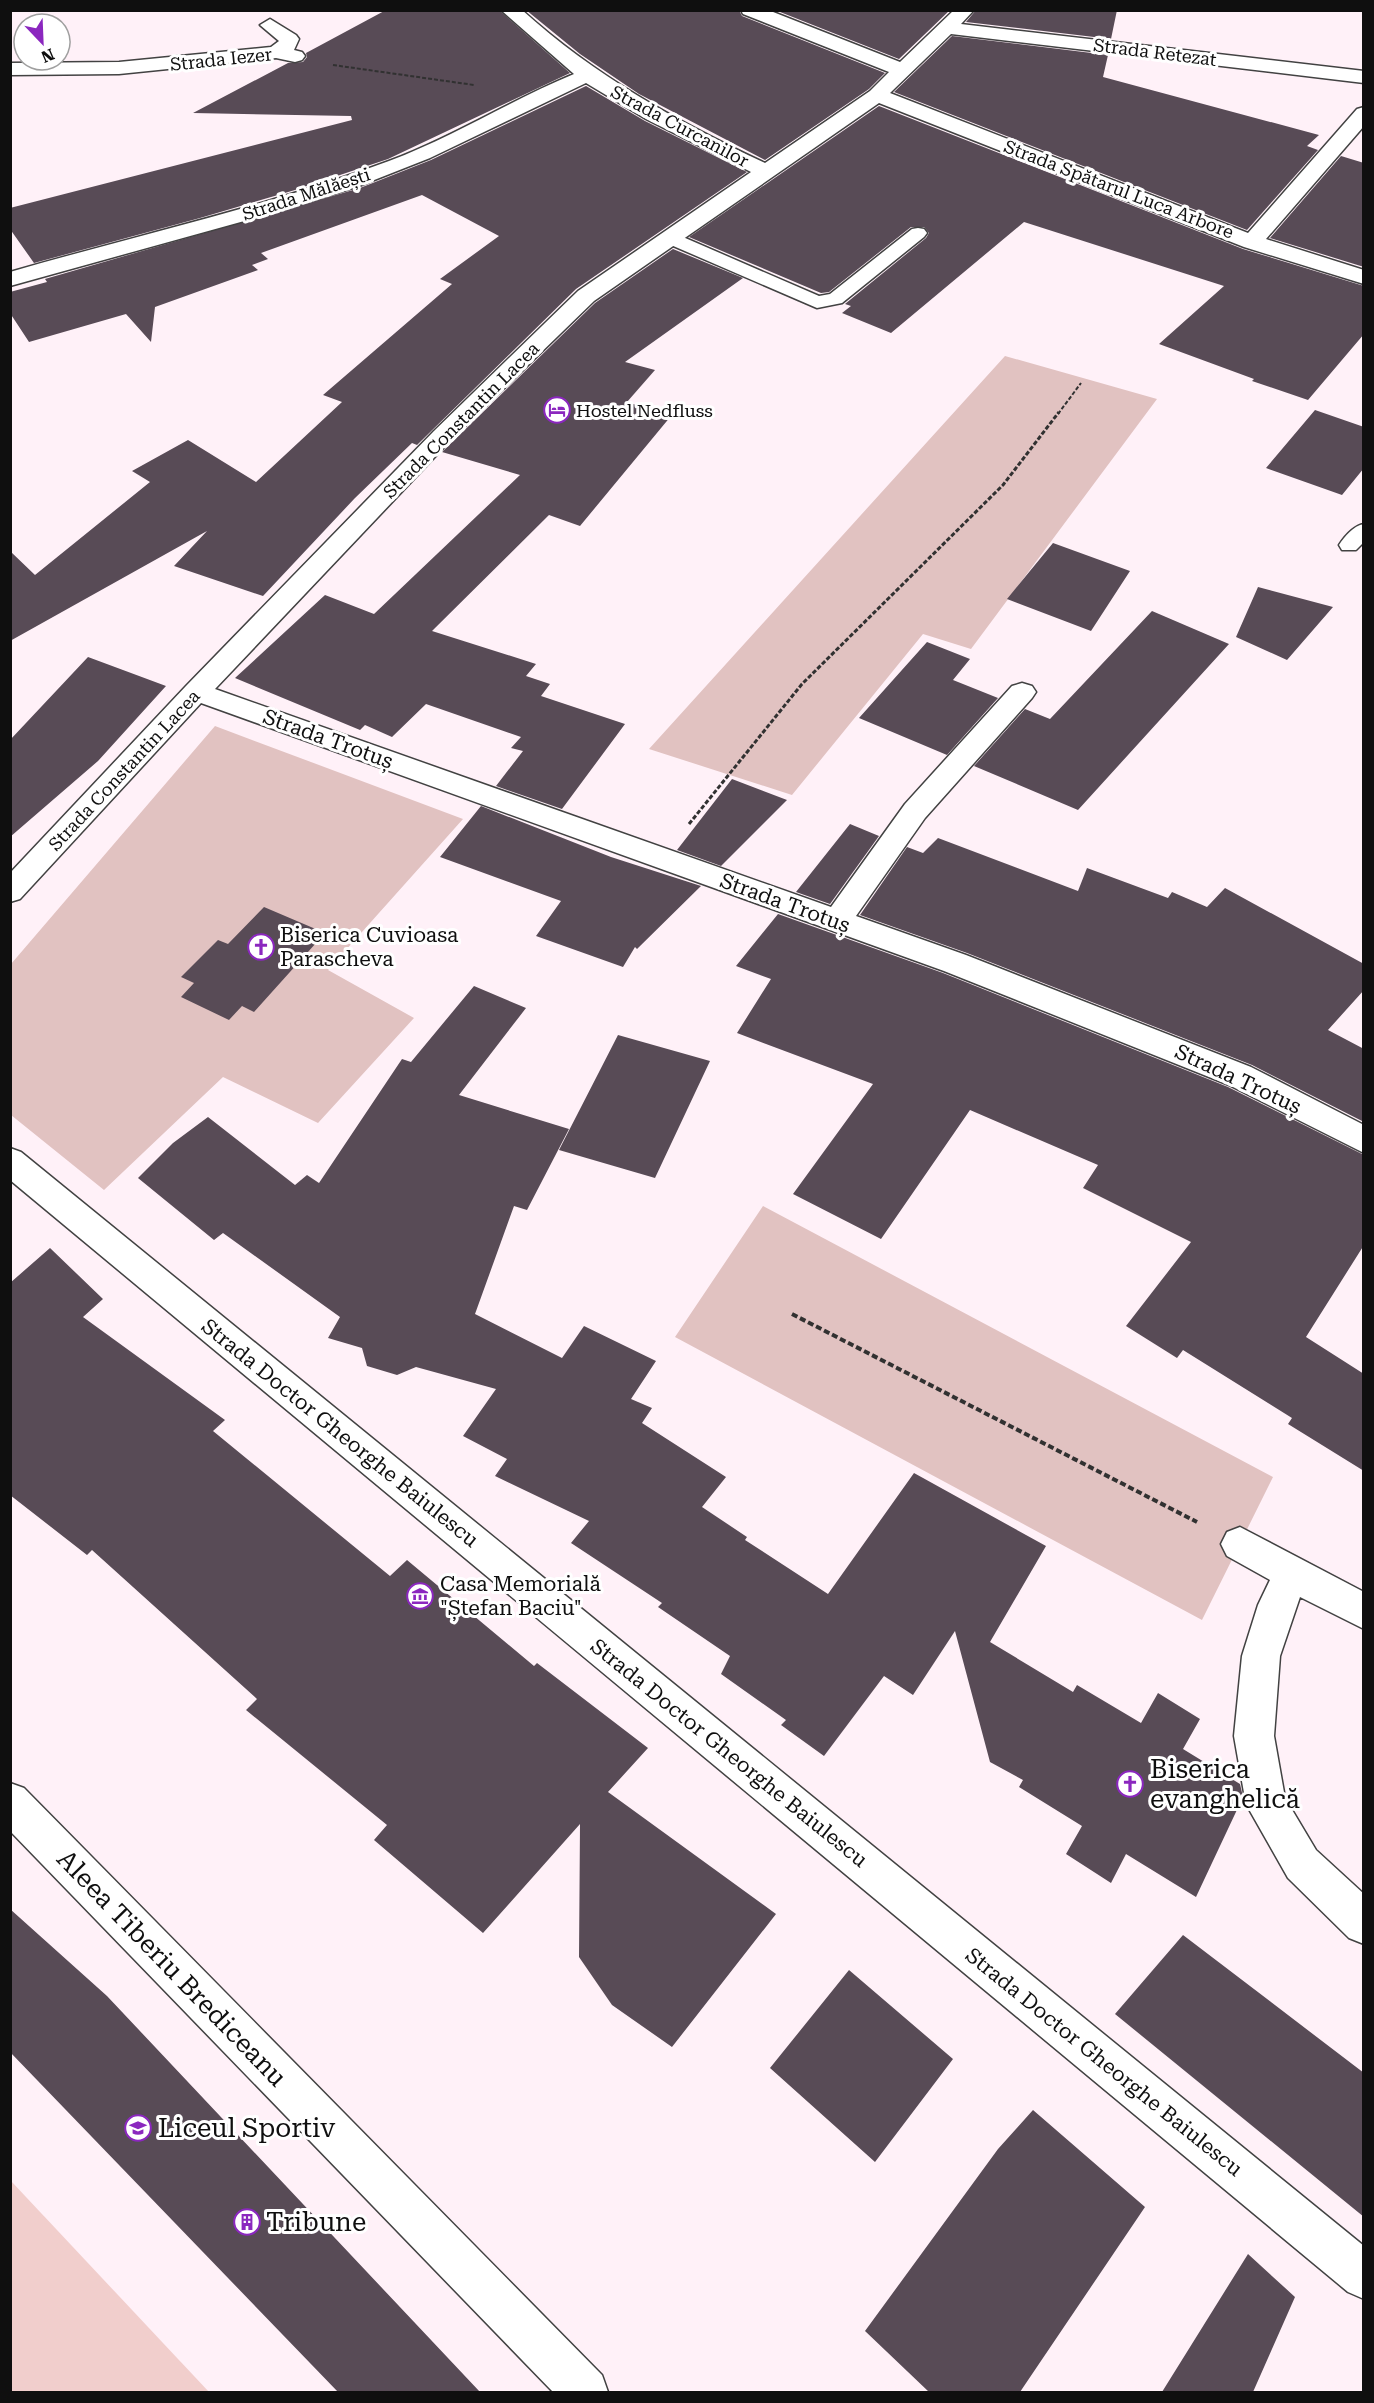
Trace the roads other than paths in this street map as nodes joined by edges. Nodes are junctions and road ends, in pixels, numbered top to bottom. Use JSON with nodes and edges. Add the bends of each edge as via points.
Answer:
{"nodes":[{"id":1,"x":510,"y":10,"type":"edge"},
{"id":2,"x":750,"y":10,"type":"edge"},
{"id":3,"x":965,"y":10,"type":"edge"},
{"id":4,"x":270,"y":25,"type":"dead end"},
{"id":5,"x":946,"y":28,"type":"junction"},
{"id":6,"x":10,"y":69,"type":"edge"},
{"id":7,"x":904,"y":71,"type":"junction"},
{"id":8,"x":588,"y":75,"type":"junction"},
{"id":9,"x":1364,"y":77,"type":"edge"},
{"id":10,"x":877,"y":95,"type":"junction"},
{"id":11,"x":1364,"y":113,"type":"edge"},
{"id":12,"x":767,"y":172,"type":"junction"},
{"id":13,"x":918,"y":233,"type":"dead end"},
{"id":14,"x":670,"y":238,"type":"junction"},
{"id":15,"x":1252,"y":242,"type":"junction"},
{"id":16,"x":1364,"y":277,"type":"edge"},
{"id":17,"x":10,"y":279,"type":"edge"},
{"id":18,"x":196,"y":692,"type":"junction"},
{"id":19,"x":1022,"y":692,"type":"dead end"},
{"id":20,"x":10,"y":892,"type":"edge"},
{"id":21,"x":837,"y":921,"type":"junction"},
{"id":22,"x":1364,"y":1140,"type":"edge"},
{"id":23,"x":10,"y":1161,"type":"edge"},
{"id":24,"x":1240,"y":1544,"type":"road end"},
{"id":25,"x":1293,"y":1572,"type":"junction"},
{"id":26,"x":1364,"y":1612,"type":"edge"},
{"id":27,"x":10,"y":1802,"type":"edge"},
{"id":28,"x":1364,"y":1923,"type":"edge"},
{"id":29,"x":1364,"y":2276,"type":"edge"},
{"id":30,"x":585,"y":2392,"type":"edge"}],
"edges":[{"from":1,"to":8,"type":"street","name":"Strada Curcanilor"},
{"from":2,"to":7,"type":"street"},
{"from":3,"to":5,"type":"street","name":"Strada Constantin Lacea"},
{"from":4,"to":6,"type":"street","name":"Strada Iezer","via":[[289,39],[286,54],[119,68]]},
{"from":5,"to":7,"type":"street","name":"Strada Constantin Lacea"},
{"from":5,"to":9,"type":"street","name":"Strada Retezat"},
{"from":7,"to":10,"type":"street","name":"Strada Constantin Lacea"},
{"from":8,"to":12,"type":"street","name":"Strada Curcanilor","via":[[656,117]]},
{"from":8,"to":17,"type":"street","name":"Strada Mălăești","via":[[537,96],[446,144],[322,192]]},
{"from":10,"to":12,"type":"street","name":"Strada Constantin Lacea"},
{"from":10,"to":15,"type":"street","name":"Strada Spătarul Luca Arbore"},
{"from":11,"to":15,"type":"street"},
{"from":12,"to":14,"type":"street","name":"Strada Constantin Lacea"},
{"from":13,"to":14,"type":"lane","via":[[836,299],[817,302]]},
{"from":14,"to":18,"type":"street","name":"Strada Constantin Lacea","via":[[586,296],[442,436]]},
{"from":15,"to":16,"type":"street","name":"Strada Spătarul Luca Arbore"},
{"from":18,"to":20,"type":"street","name":"Strada Constantin Lacea"},
{"from":18,"to":21,"type":"street","name":"Strada Trotuș"},
{"from":19,"to":21,"type":"street","via":[[915,811]]},
{"from":21,"to":22,"type":"street","name":"Strada Trotuș","via":[[999,980],[1240,1076]]},
{"from":23,"to":29,"type":"street","name":"Strada Doctor Gheorghe Baiulescu"},
{"from":24,"to":25,"type":"street"},
{"from":25,"to":26,"type":"street"},
{"from":25,"to":28,"type":"street","via":[[1276,1605],[1261,1656],[1254,1736],[1266,1804],[1302,1864]]},
{"from":27,"to":30,"type":"street","name":"Aleea Tiberiu Brediceanu"}]}
